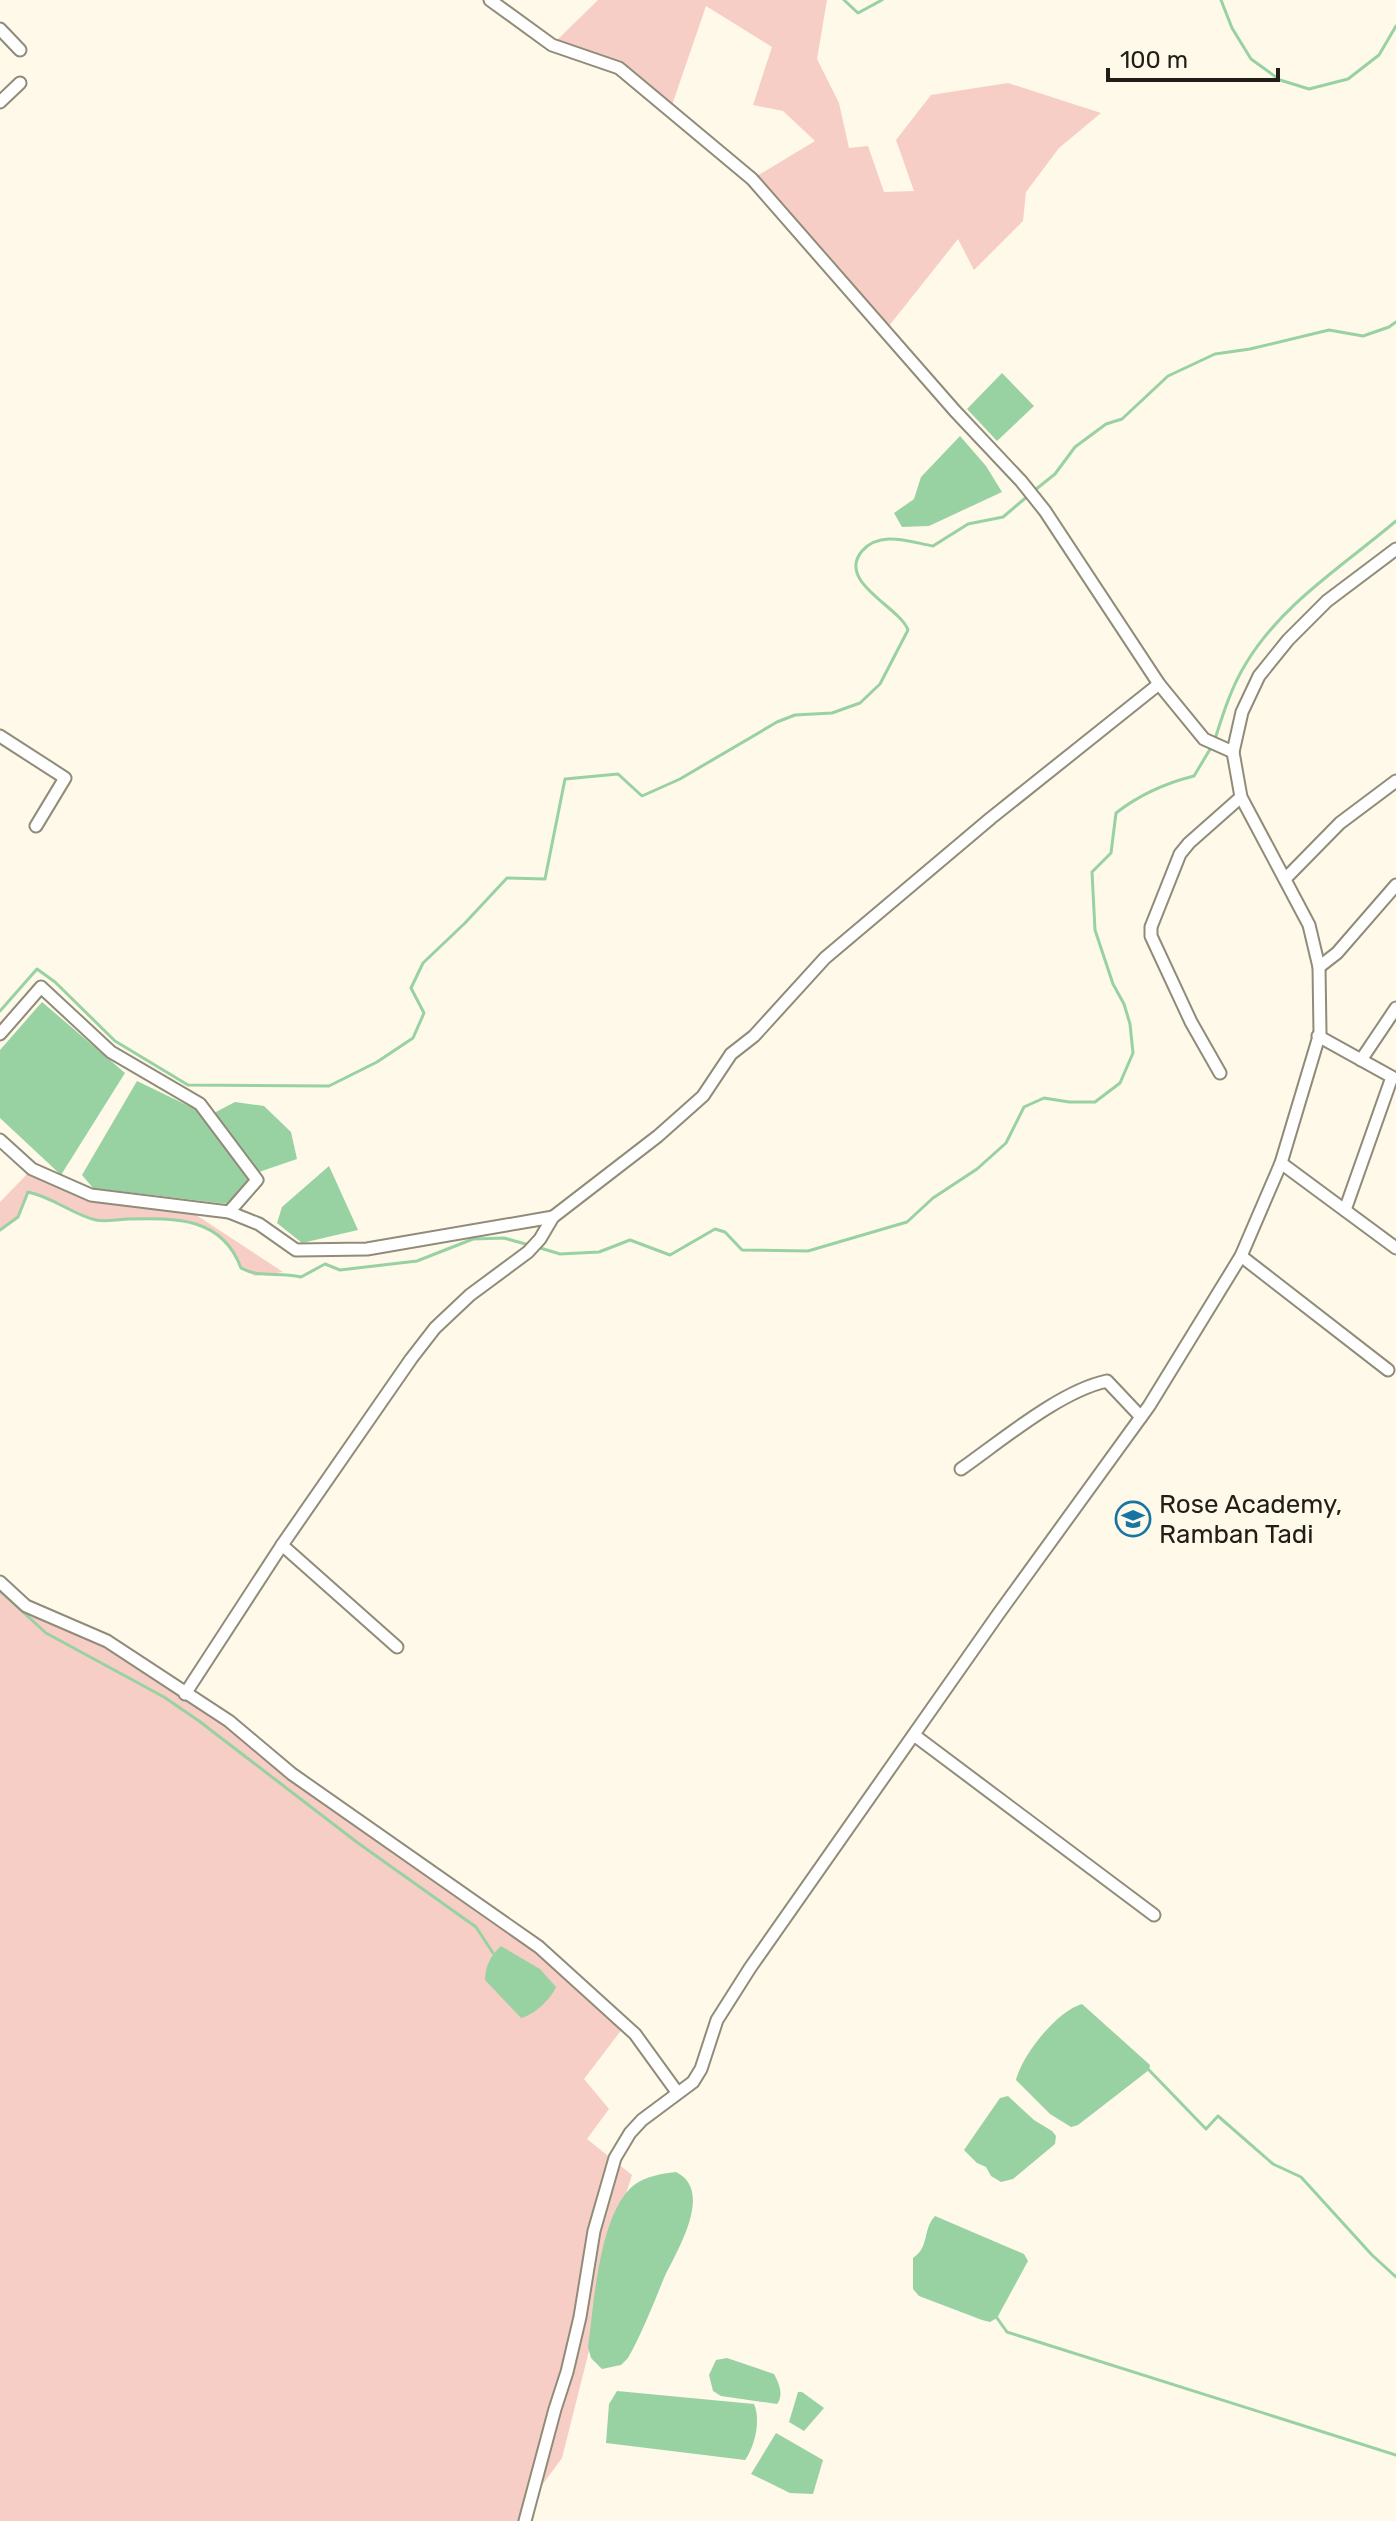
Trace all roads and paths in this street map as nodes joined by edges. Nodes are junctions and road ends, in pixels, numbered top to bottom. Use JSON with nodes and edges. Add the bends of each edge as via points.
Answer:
{"nodes":[{"id":1,"x":490,"y":0,"type":"edge"},
{"id":2,"x":0,"y":29,"type":"edge"},
{"id":3,"x":20,"y":50,"type":"dead end"},
{"id":4,"x":20,"y":83,"type":"dead end"},
{"id":5,"x":0,"y":102,"type":"edge"},
{"id":6,"x":1396,"y":549,"type":"edge"},
{"id":7,"x":1159,"y":684,"type":"junction"},
{"id":8,"x":0,"y":736,"type":"edge"},
{"id":9,"x":1228,"y":749,"type":"junction"},
{"id":10,"x":1396,"y":781,"type":"edge"},
{"id":11,"x":1241,"y":797,"type":"junction"},
{"id":12,"x":36,"y":826,"type":"dead end"},
{"id":13,"x":1285,"y":879,"type":"junction"},
{"id":14,"x":1396,"y":885,"type":"edge"},
{"id":15,"x":1319,"y":967,"type":"junction"},
{"id":16,"x":1396,"y":1008,"type":"edge"},
{"id":17,"x":0,"y":1034,"type":"edge"},
{"id":18,"x":1318,"y":1036,"type":"junction"},
{"id":19,"x":1361,"y":1060,"type":"junction"},
{"id":20,"x":1220,"y":1073,"type":"dead end"},
{"id":21,"x":0,"y":1140,"type":"edge"},
{"id":22,"x":1281,"y":1163,"type":"junction"},
{"id":23,"x":1345,"y":1210,"type":"junction"},
{"id":24,"x":229,"y":1212,"type":"junction"},
{"id":25,"x":553,"y":1217,"type":"junction"},
{"id":26,"x":1396,"y":1248,"type":"edge"},
{"id":27,"x":1241,"y":1256,"type":"junction"},
{"id":28,"x":1388,"y":1370,"type":"dead end"},
{"id":29,"x":1141,"y":1417,"type":"junction"},
{"id":30,"x":961,"y":1469,"type":"dead end"},
{"id":31,"x":282,"y":1545,"type":"junction"},
{"id":32,"x":0,"y":1582,"type":"edge"},
{"id":33,"x":397,"y":1647,"type":"dead end"},
{"id":34,"x":185,"y":1694,"type":"junction"},
{"id":35,"x":914,"y":1735,"type":"junction"},
{"id":36,"x":1154,"y":1915,"type":"dead end"},
{"id":37,"x":677,"y":2092,"type":"junction"},
{"id":38,"x":525,"y":2521,"type":"edge"}],
"edges":[{"from":1,"to":7,"type":"street","via":[[552,45],[619,68],[752,179],[1021,481]]},
{"from":2,"to":3,"type":"street"},
{"from":4,"to":5,"type":"street"},
{"from":6,"to":9,"type":"street","via":[[1327,601],[1288,640],[1259,676]]},
{"from":7,"to":9,"type":"street","via":[[1204,739]]},
{"from":7,"to":25,"type":"street","via":[[825,958],[731,1054],[703,1096]]},
{"from":8,"to":12,"type":"street","via":[[65,778]]},
{"from":9,"to":11,"type":"street"},
{"from":10,"to":13,"type":"street","via":[[1340,823]]},
{"from":11,"to":13,"type":"street"},
{"from":11,"to":20,"type":"street","via":[[1180,854],[1151,927],[1191,1022]]},
{"from":13,"to":15,"type":"street","via":[[1309,925]]},
{"from":14,"to":15,"type":"street"},
{"from":15,"to":18,"type":"street"},
{"from":16,"to":19,"type":"street"},
{"from":17,"to":24,"type":"street","via":[[41,987],[111,1052],[200,1104],[257,1180]]},
{"from":18,"to":19,"type":"street"},
{"from":18,"to":22,"type":"street"},
{"from":19,"to":23,"type":"street","via":[[1392,1077]]},
{"from":21,"to":24,"type":"street","via":[[32,1169],[91,1195]]},
{"from":22,"to":23,"type":"street"},
{"from":22,"to":27,"type":"street"},
{"from":23,"to":26,"type":"street"},
{"from":24,"to":25,"type":"street","via":[[259,1224],[296,1250],[367,1249]]},
{"from":25,"to":31,"type":"street","via":[[528,1252],[435,1328]]},
{"from":27,"to":28,"type":"street"},
{"from":27,"to":29,"type":"street"},
{"from":29,"to":30,"type":"street","via":[[1107,1381],[1088,1385]]},
{"from":29,"to":35,"type":"street"},
{"from":31,"to":33,"type":"street"},
{"from":31,"to":34,"type":"street"},
{"from":32,"to":34,"type":"street","via":[[26,1606],[107,1641]]},
{"from":34,"to":37,"type":"street","via":[[539,1947],[635,2034]]},
{"from":35,"to":36,"type":"street"},
{"from":35,"to":37,"type":"street","via":[[717,2020],[693,2082]]},
{"from":37,"to":38,"type":"street","via":[[630,2133],[608,2178],[571,2358]]}]}
